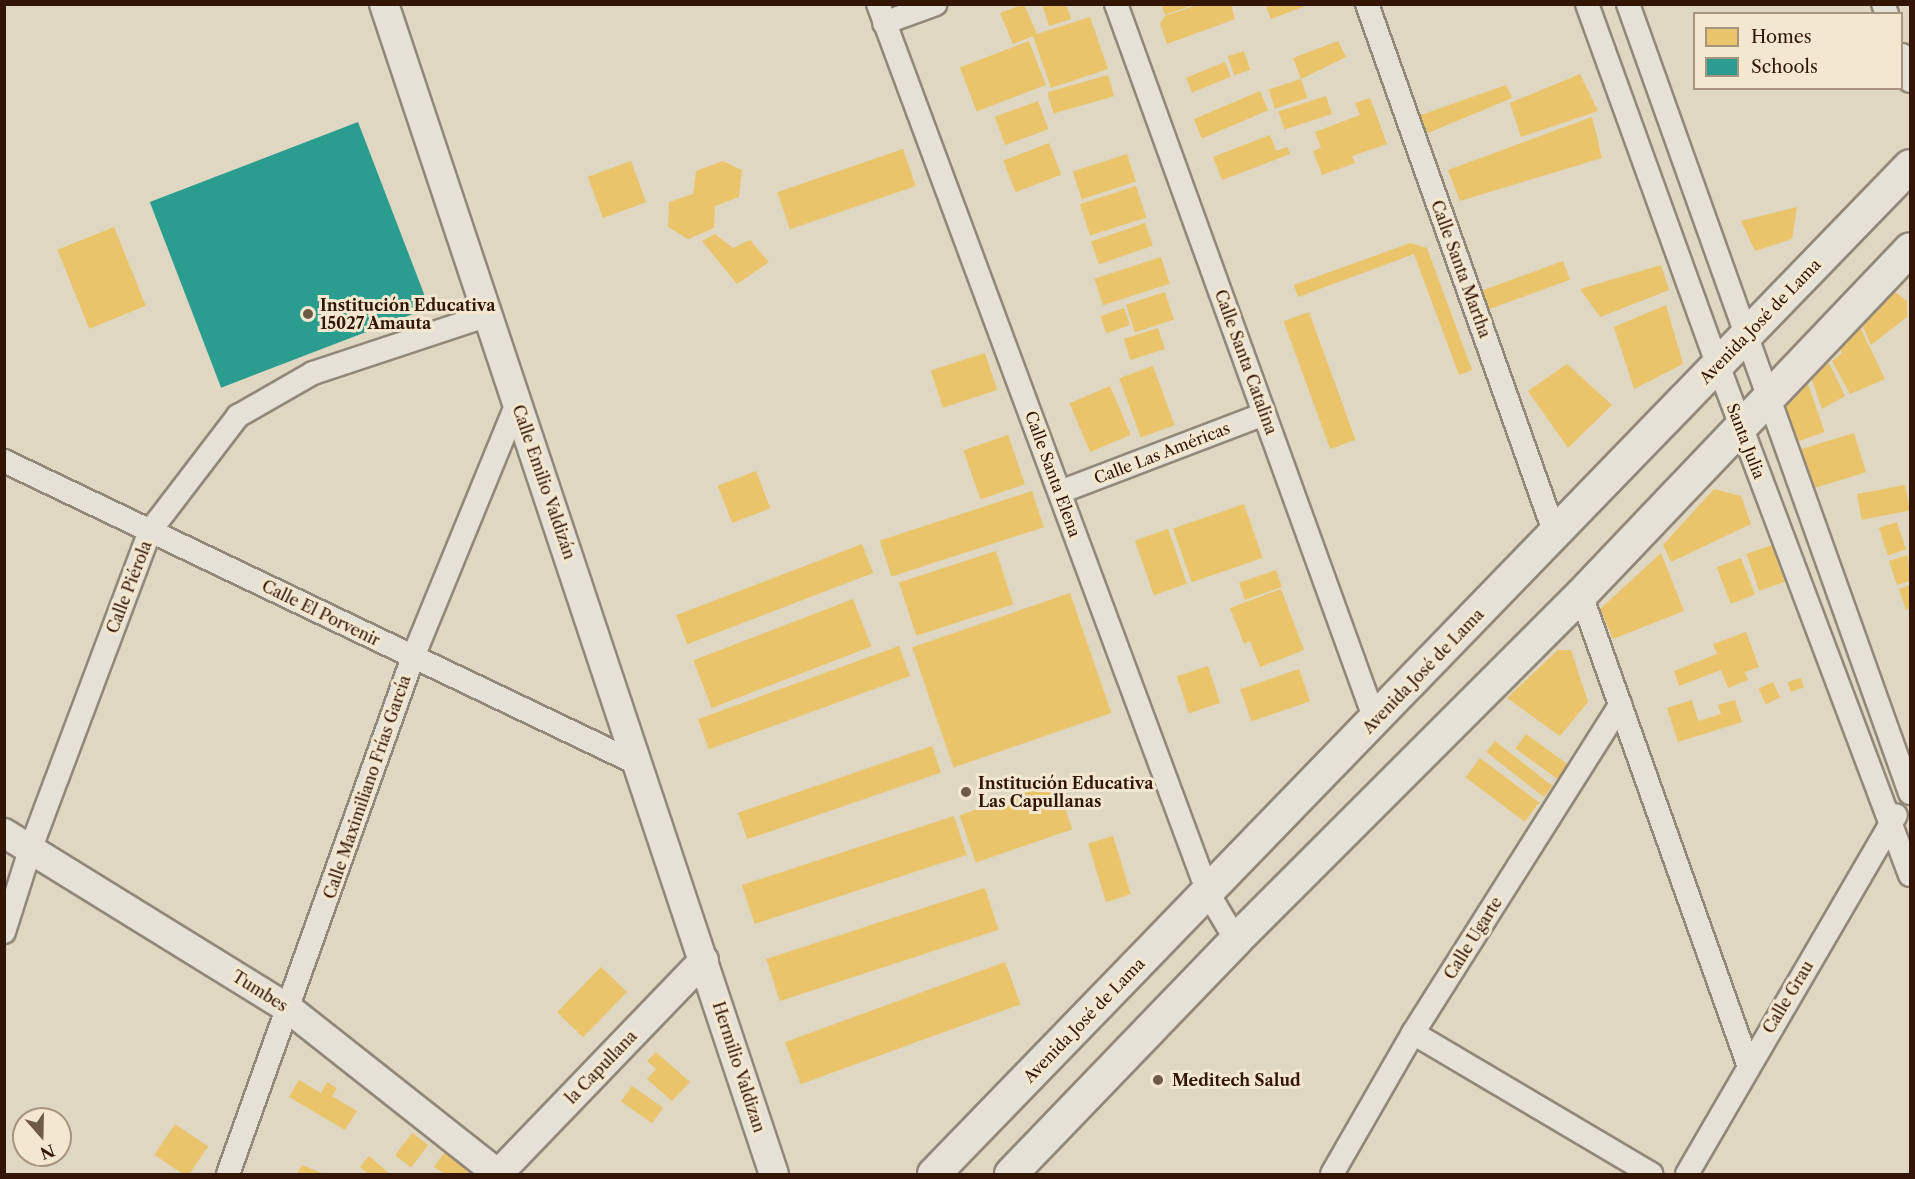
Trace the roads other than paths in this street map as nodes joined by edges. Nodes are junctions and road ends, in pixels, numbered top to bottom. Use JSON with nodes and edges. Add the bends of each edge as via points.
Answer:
{"nodes":[{"id":1,"x":384,"y":4,"type":"edge"},
{"id":2,"x":936,"y":4,"type":"edge"},
{"id":3,"x":1116,"y":4,"type":"edge"},
{"id":4,"x":1367,"y":4,"type":"edge"},
{"id":5,"x":1587,"y":4,"type":"edge"},
{"id":6,"x":1628,"y":4,"type":"edge"},
{"id":7,"x":881,"y":14,"type":"edge"},
{"id":8,"x":1903,"y":59,"type":"edge"},
{"id":9,"x":1911,"y":81,"type":"edge"},
{"id":10,"x":1911,"y":166,"type":"edge"},
{"id":11,"x":1911,"y":250,"type":"edge"},
{"id":12,"x":488,"y":315,"type":"junction"},
{"id":13,"x":1747,"y":335,"type":"junction"},
{"id":14,"x":1718,"y":365,"type":"junction"},
{"id":15,"x":1770,"y":396,"type":"junction"},
{"id":16,"x":517,"y":404,"type":"junction"},
{"id":17,"x":1264,"y":414,"type":"junction"},
{"id":18,"x":1741,"y":425,"type":"junction"},
{"id":19,"x":4,"y":461,"type":"edge"},
{"id":20,"x":1060,"y":492,"type":"junction"},
{"id":21,"x":150,"y":531,"type":"junction"},
{"id":22,"x":1556,"y":534,"type":"junction"},
{"id":23,"x":1581,"y":595,"type":"junction"},
{"id":24,"x":413,"y":657,"type":"junction"},
{"id":25,"x":1620,"y":705,"type":"junction"},
{"id":26,"x":1375,"y":720,"type":"junction"},
{"id":27,"x":638,"y":764,"type":"junction"},
{"id":28,"x":1910,"y":789,"type":"edge"},
{"id":29,"x":1892,"y":823,"type":"junction"},
{"id":30,"x":4,"y":833,"type":"edge"},
{"id":31,"x":30,"y":850,"type":"junction"},
{"id":32,"x":1911,"y":875,"type":"edge"},
{"id":33,"x":1208,"y":893,"type":"junction"},
{"id":34,"x":4,"y":933,"type":"edge"},
{"id":35,"x":1236,"y":940,"type":"junction"},
{"id":36,"x":704,"y":960,"type":"junction"},
{"id":37,"x":289,"y":1009,"type":"junction"},
{"id":38,"x":1413,"y":1034,"type":"junction"},
{"id":39,"x":1748,"y":1064,"type":"junction"},
{"id":40,"x":228,"y":1174,"type":"edge"},
{"id":41,"x":498,"y":1174,"type":"edge"},
{"id":42,"x":774,"y":1174,"type":"edge"},
{"id":43,"x":934,"y":1174,"type":"edge"},
{"id":44,"x":1011,"y":1174,"type":"edge"},
{"id":45,"x":1332,"y":1174,"type":"edge"},
{"id":46,"x":1651,"y":1174,"type":"edge"},
{"id":47,"x":1687,"y":1174,"type":"edge"}],
"edges":[{"from":1,"to":12,"type":"street","name":"Calle Emilio Valdizán"},
{"from":2,"to":7,"type":"street"},
{"from":3,"to":17,"type":"street","name":"Calle Santa Catalina"},
{"from":4,"to":22,"type":"street","name":"Calle Santa Martha"},
{"from":5,"to":14,"type":"street","name":"Santa Julia"},
{"from":6,"to":13,"type":"street"},
{"from":7,"to":20,"type":"street","name":"Calle Santa Elena"},
{"from":8,"to":9,"type":"street"},
{"from":10,"to":13,"type":"main road","name":"Avenida José de Lama"},
{"from":11,"to":15,"type":"main road"},
{"from":12,"to":16,"type":"street","name":"Calle Emilio Valdizán"},
{"from":12,"to":21,"type":"street","name":"Calle Piérola","via":[[313,373],[238,416]]},
{"from":13,"to":14,"type":"main road","name":"Avenida José de Lama"},
{"from":13,"to":15,"type":"street"},
{"from":14,"to":18,"type":"street","name":"Santa Julia"},
{"from":14,"to":22,"type":"main road","name":"Avenida José de Lama"},
{"from":15,"to":18,"type":"main road"},
{"from":15,"to":28,"type":"street"},
{"from":16,"to":24,"type":"street","name":"Calle Maximiliano Frías García"},
{"from":16,"to":27,"type":"street","name":"Calle Emilio Valdizán"},
{"from":17,"to":20,"type":"street","name":"Calle Las Américas"},
{"from":17,"to":26,"type":"street","name":"Calle Santa Catalina"},
{"from":18,"to":23,"type":"main road"},
{"from":18,"to":29,"type":"street","name":"Santa Julia"},
{"from":19,"to":21,"type":"street","name":"Calle El Porvenir"},
{"from":20,"to":33,"type":"street","name":"Calle Santa Elena"},
{"from":21,"to":24,"type":"street","name":"Calle El Porvenir"},
{"from":21,"to":31,"type":"street","name":"Calle Piérola"},
{"from":22,"to":26,"type":"main road","name":"Avenida José de Lama"},
{"from":23,"to":25,"type":"street"},
{"from":23,"to":35,"type":"main road"},
{"from":24,"to":27,"type":"street","name":"Calle El Porvenir"},
{"from":24,"to":37,"type":"street","name":"Calle Maximiliano Frías García"},
{"from":25,"to":38,"type":"street","name":"Calle Ugarte"},
{"from":25,"to":39,"type":"street"},
{"from":26,"to":33,"type":"main road","name":"Avenida José de Lama"},
{"from":27,"to":36,"type":"street","name":"Calle Emilio Valdizán"},
{"from":28,"to":29,"type":"street","name":"Calle Grau"},
{"from":29,"to":32,"type":"street","name":"Santa Julia"},
{"from":29,"to":39,"type":"street","name":"Calle Grau"},
{"from":30,"to":31,"type":"street","name":"Tumbes"},
{"from":31,"to":34,"type":"street","name":"Calle Piérola"},
{"from":31,"to":37,"type":"street","name":"Tumbes"},
{"from":33,"to":35,"type":"street","name":"Calle Santa Elena"},
{"from":33,"to":43,"type":"main road","name":"Avenida José de Lama"},
{"from":35,"to":44,"type":"main road"},
{"from":36,"to":41,"type":"street","name":"la Capullana"},
{"from":36,"to":42,"type":"street","name":"Hermilio Valdizan"},
{"from":37,"to":40,"type":"street","name":"Calle Maximiliano Frías García"},
{"from":37,"to":41,"type":"street","name":"Tumbes"},
{"from":38,"to":45,"type":"street","name":"Calle Ugarte"},
{"from":38,"to":46,"type":"street"},
{"from":39,"to":47,"type":"street","name":"Calle Grau"}]}
